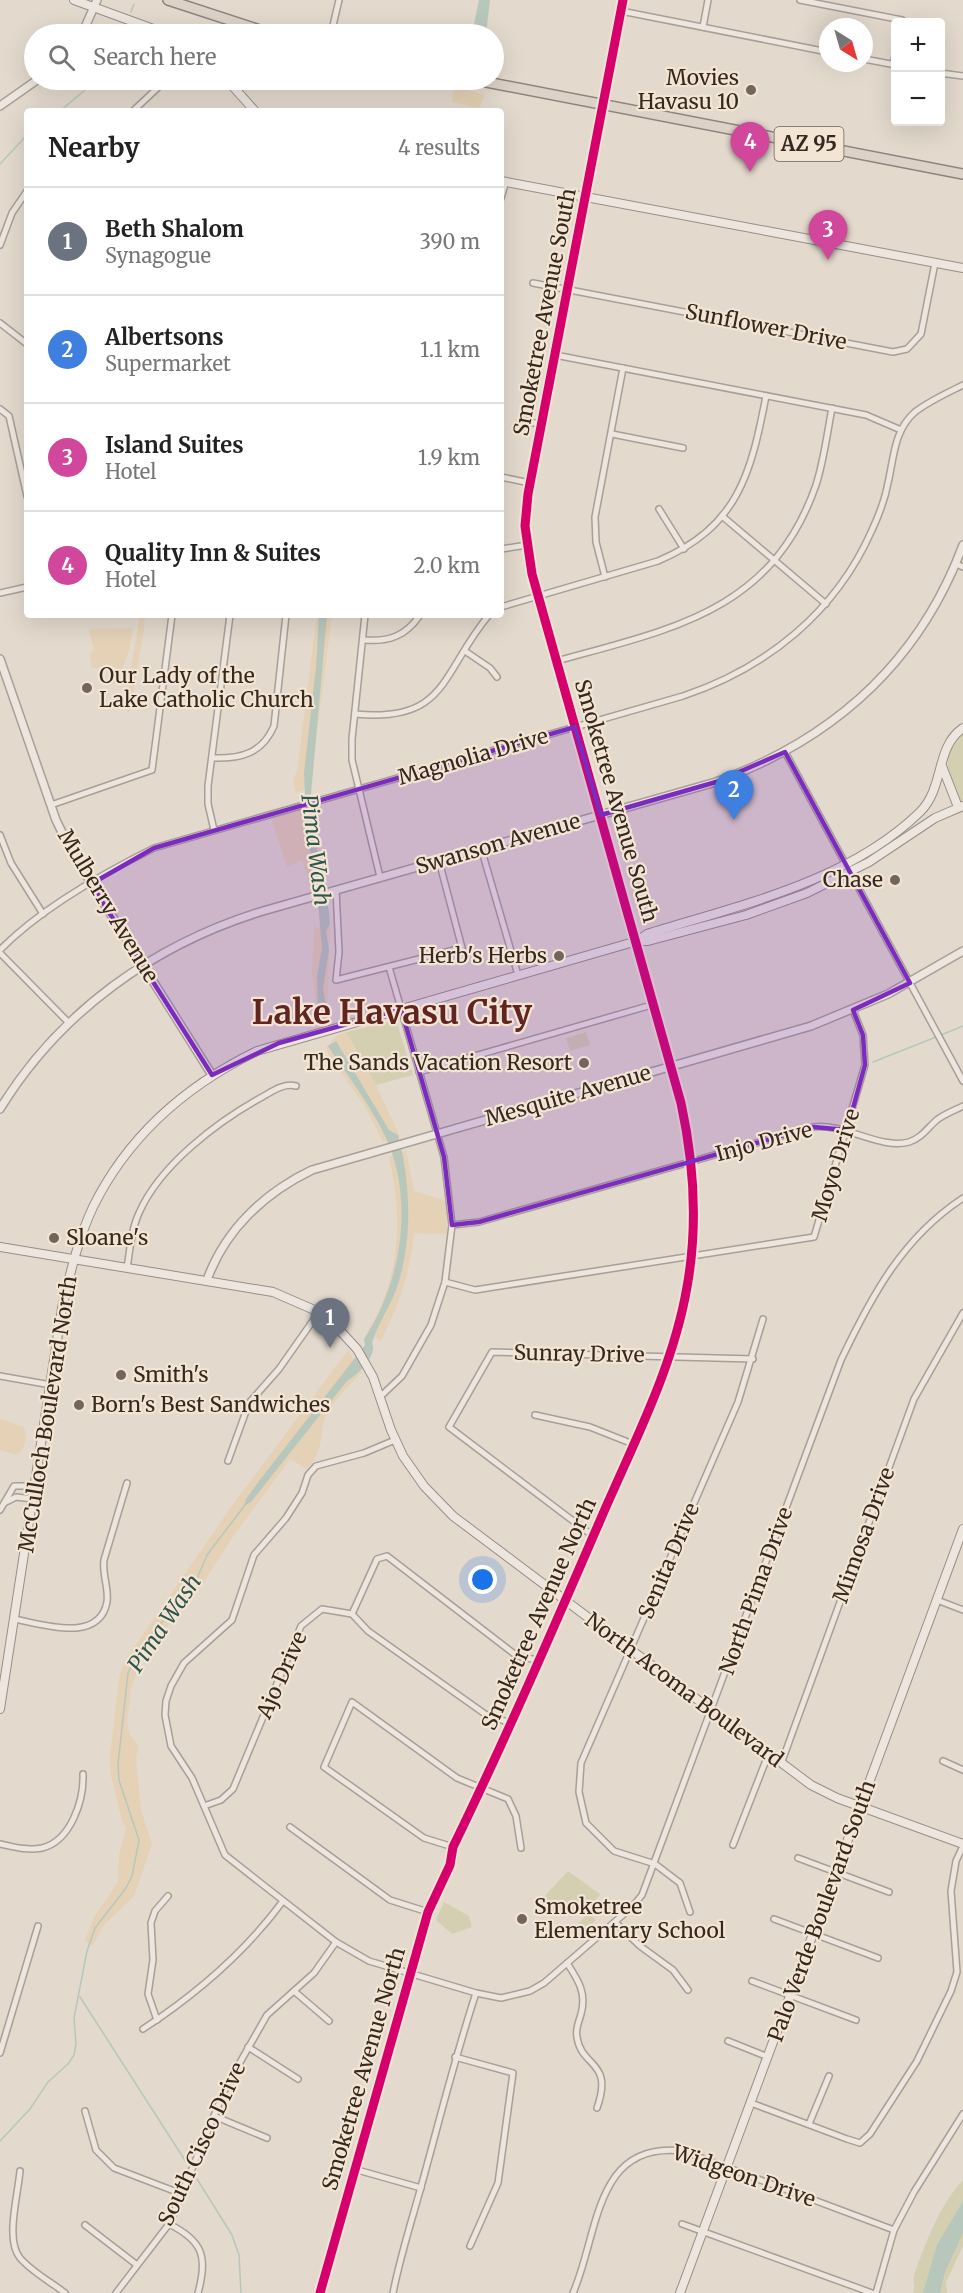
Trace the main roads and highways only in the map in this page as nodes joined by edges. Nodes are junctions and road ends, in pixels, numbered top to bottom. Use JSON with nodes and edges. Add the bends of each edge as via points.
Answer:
{"nodes":[{"id":1,"x":74,"y":0,"type":"edge"},
{"id":2,"x":168,"y":0,"type":"edge"},
{"id":3,"x":95,"y":4,"type":"edge"},
{"id":4,"x":143,"y":24,"type":"edge"},
{"id":5,"x":241,"y":24,"type":"edge"},
{"id":6,"x":504,"y":85,"type":"edge"},
{"id":7,"x":236,"y":90,"type":"edge"},
{"id":8,"x":252,"y":108,"type":"edge"},
{"id":9,"x":963,"y":174,"type":"edge"},
{"id":10,"x":504,"y":181,"type":"edge"},
{"id":11,"x":963,"y":268,"type":"edge"},
{"id":12,"x":963,"y":728,"type":"edge"},
{"id":13,"x":942,"y":766,"type":"junction"},
{"id":14,"x":961,"y":806,"type":"edge"},
{"id":15,"x":769,"y":896,"type":"junction"},
{"id":16,"x":746,"y":915,"type":"junction"},
{"id":17,"x":637,"y":941,"type":"junction"},
{"id":18,"x":0,"y":1247,"type":"edge"},
{"id":19,"x":74,"y":1259,"type":"junction"},
{"id":20,"x":963,"y":1531,"type":"edge"},
{"id":21,"x":3,"y":1668,"type":"edge"},
{"id":22,"x":0,"y":1709,"type":"edge"},
{"id":23,"x":860,"y":1807,"type":"junction"},
{"id":24,"x":963,"y":1845,"type":"edge"},
{"id":25,"x":680,"y":2293,"type":"edge"}],
"edges":[{"from":1,"to":3,"type":"main road"},
{"from":2,"to":5,"type":"highway"},
{"from":3,"to":4,"type":"main road"},
{"from":6,"to":9,"type":"highway","number":"AZ 95"},
{"from":7,"to":8,"type":"main road"},
{"from":10,"to":11,"type":"main road"},
{"from":12,"to":13,"type":"main road","via":[[948,744]]},
{"from":13,"to":14,"type":"main road"},
{"from":13,"to":15,"type":"main road","via":[[936,789],[922,810],[894,832],[845,863]]},
{"from":14,"to":16,"type":"main road","via":[[923,825],[850,872]]},
{"from":15,"to":16,"type":"main road","via":[[767,902]]},
{"from":15,"to":17,"type":"main road","via":[[647,934]]},
{"from":16,"to":17,"type":"main road"},
{"from":17,"to":19,"type":"main road","name":"McCulloch Boulevard North","via":[[279,1043],[212,1075],[163,1114],[117,1167],[94,1207]]},
{"from":18,"to":19,"type":"main road","name":"North Acoma Boulevard"},
{"from":19,"to":21,"type":"main road","name":"McCulloch Boulevard North","via":[[62,1308]]},
{"from":19,"to":23,"type":"main road","name":"North Acoma Boulevard","via":[[273,1292],[319,1312],[357,1349],[373,1377],[395,1440],[412,1471],[438,1502],[768,1755],[813,1786]]},
{"from":20,"to":23,"type":"main road","name":"Palo Verde Boulevard South"},
{"from":21,"to":22,"type":"main road","name":"McCulloch Boulevard North"},
{"from":23,"to":24,"type":"main road","name":"North Acoma Boulevard"},
{"from":23,"to":25,"type":"main road","name":"Palo Verde Boulevard South"}]}
